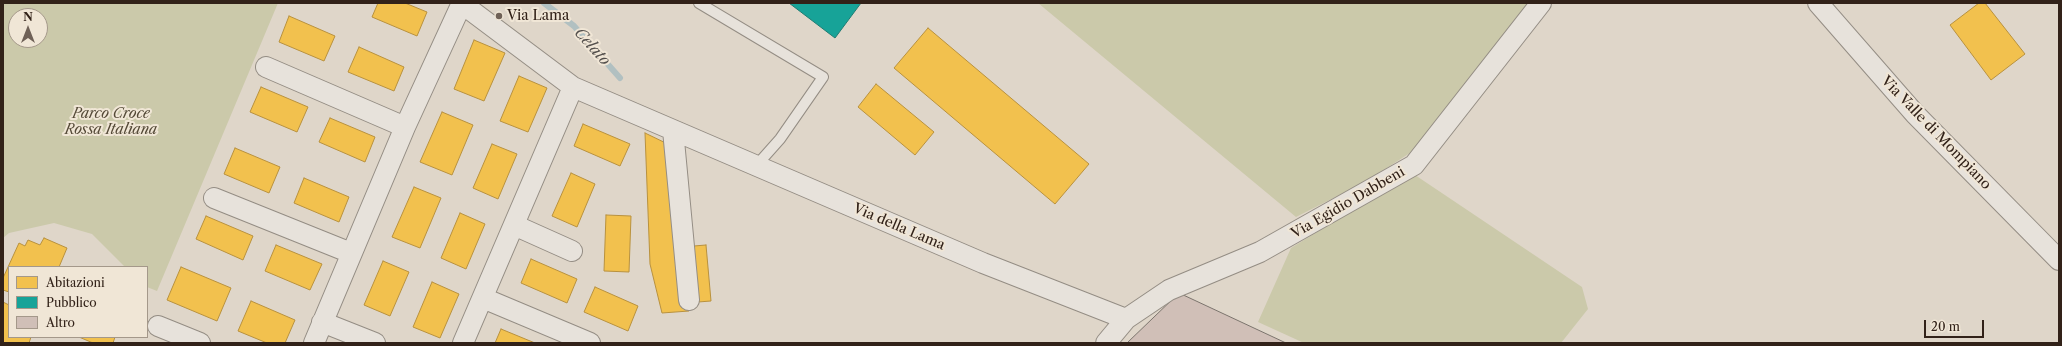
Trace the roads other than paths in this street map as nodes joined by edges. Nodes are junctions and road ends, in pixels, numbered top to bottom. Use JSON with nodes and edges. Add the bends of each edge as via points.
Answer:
{"nodes":[{"id":1,"x":462,"y":3,"type":"edge"},
{"id":2,"x":699,"y":3,"type":"edge"},
{"id":3,"x":1541,"y":3,"type":"edge"},
{"id":4,"x":1818,"y":3,"type":"edge"},
{"id":5,"x":266,"y":67,"type":"dead end"},
{"id":6,"x":573,"y":87,"type":"junction"},
{"id":7,"x":405,"y":127,"type":"junction"},
{"id":8,"x":673,"y":130,"type":"junction"},
{"id":9,"x":756,"y":166,"type":"junction"},
{"id":10,"x":214,"y":198,"type":"dead end"},
{"id":11,"x":514,"y":225,"type":"junction"},
{"id":12,"x":572,"y":251,"type":"dead end"},
{"id":13,"x":351,"y":253,"type":"junction"},
{"id":14,"x":2059,"y":260,"type":"edge"},
{"id":15,"x":483,"y":298,"type":"junction"},
{"id":16,"x":689,"y":300,"type":"dead end"},
{"id":17,"x":1126,"y":319,"type":"junction"},
{"id":18,"x":322,"y":322,"type":"junction"},
{"id":19,"x":158,"y":326,"type":"dead end"},
{"id":20,"x":200,"y":343,"type":"edge"},
{"id":21,"x":314,"y":343,"type":"edge"},
{"id":22,"x":375,"y":343,"type":"edge"},
{"id":23,"x":463,"y":343,"type":"edge"},
{"id":24,"x":590,"y":343,"type":"edge"},
{"id":25,"x":1106,"y":343,"type":"edge"}],
"edges":[{"from":1,"to":6,"type":"street","name":"Via della Lama"},
{"from":1,"to":7,"type":"street"},
{"from":2,"to":9,"type":"lane","via":[[823,77],[780,138]]},
{"from":3,"to":17,"type":"street","name":"Via Egidio Dabbeni","via":[[1414,165],[1260,252],[1169,290]]},
{"from":4,"to":14,"type":"street","name":"Via Valle di Mompiano","via":[[1915,114]]},
{"from":5,"to":7,"type":"street"},
{"from":6,"to":8,"type":"street","name":"Via della Lama"},
{"from":6,"to":11,"type":"street"},
{"from":7,"to":13,"type":"street"},
{"from":8,"to":9,"type":"street","name":"Via della Lama"},
{"from":8,"to":16,"type":"street"},
{"from":9,"to":17,"type":"street","name":"Via della Lama","via":[[983,263]]},
{"from":10,"to":13,"type":"street"},
{"from":11,"to":12,"type":"street"},
{"from":11,"to":15,"type":"street"},
{"from":13,"to":18,"type":"street"},
{"from":15,"to":23,"type":"street"},
{"from":15,"to":24,"type":"street"},
{"from":17,"to":25,"type":"street","name":"Via Egidio Dabbeni"},
{"from":18,"to":21,"type":"street"},
{"from":18,"to":22,"type":"street"},
{"from":19,"to":20,"type":"street"}]}
